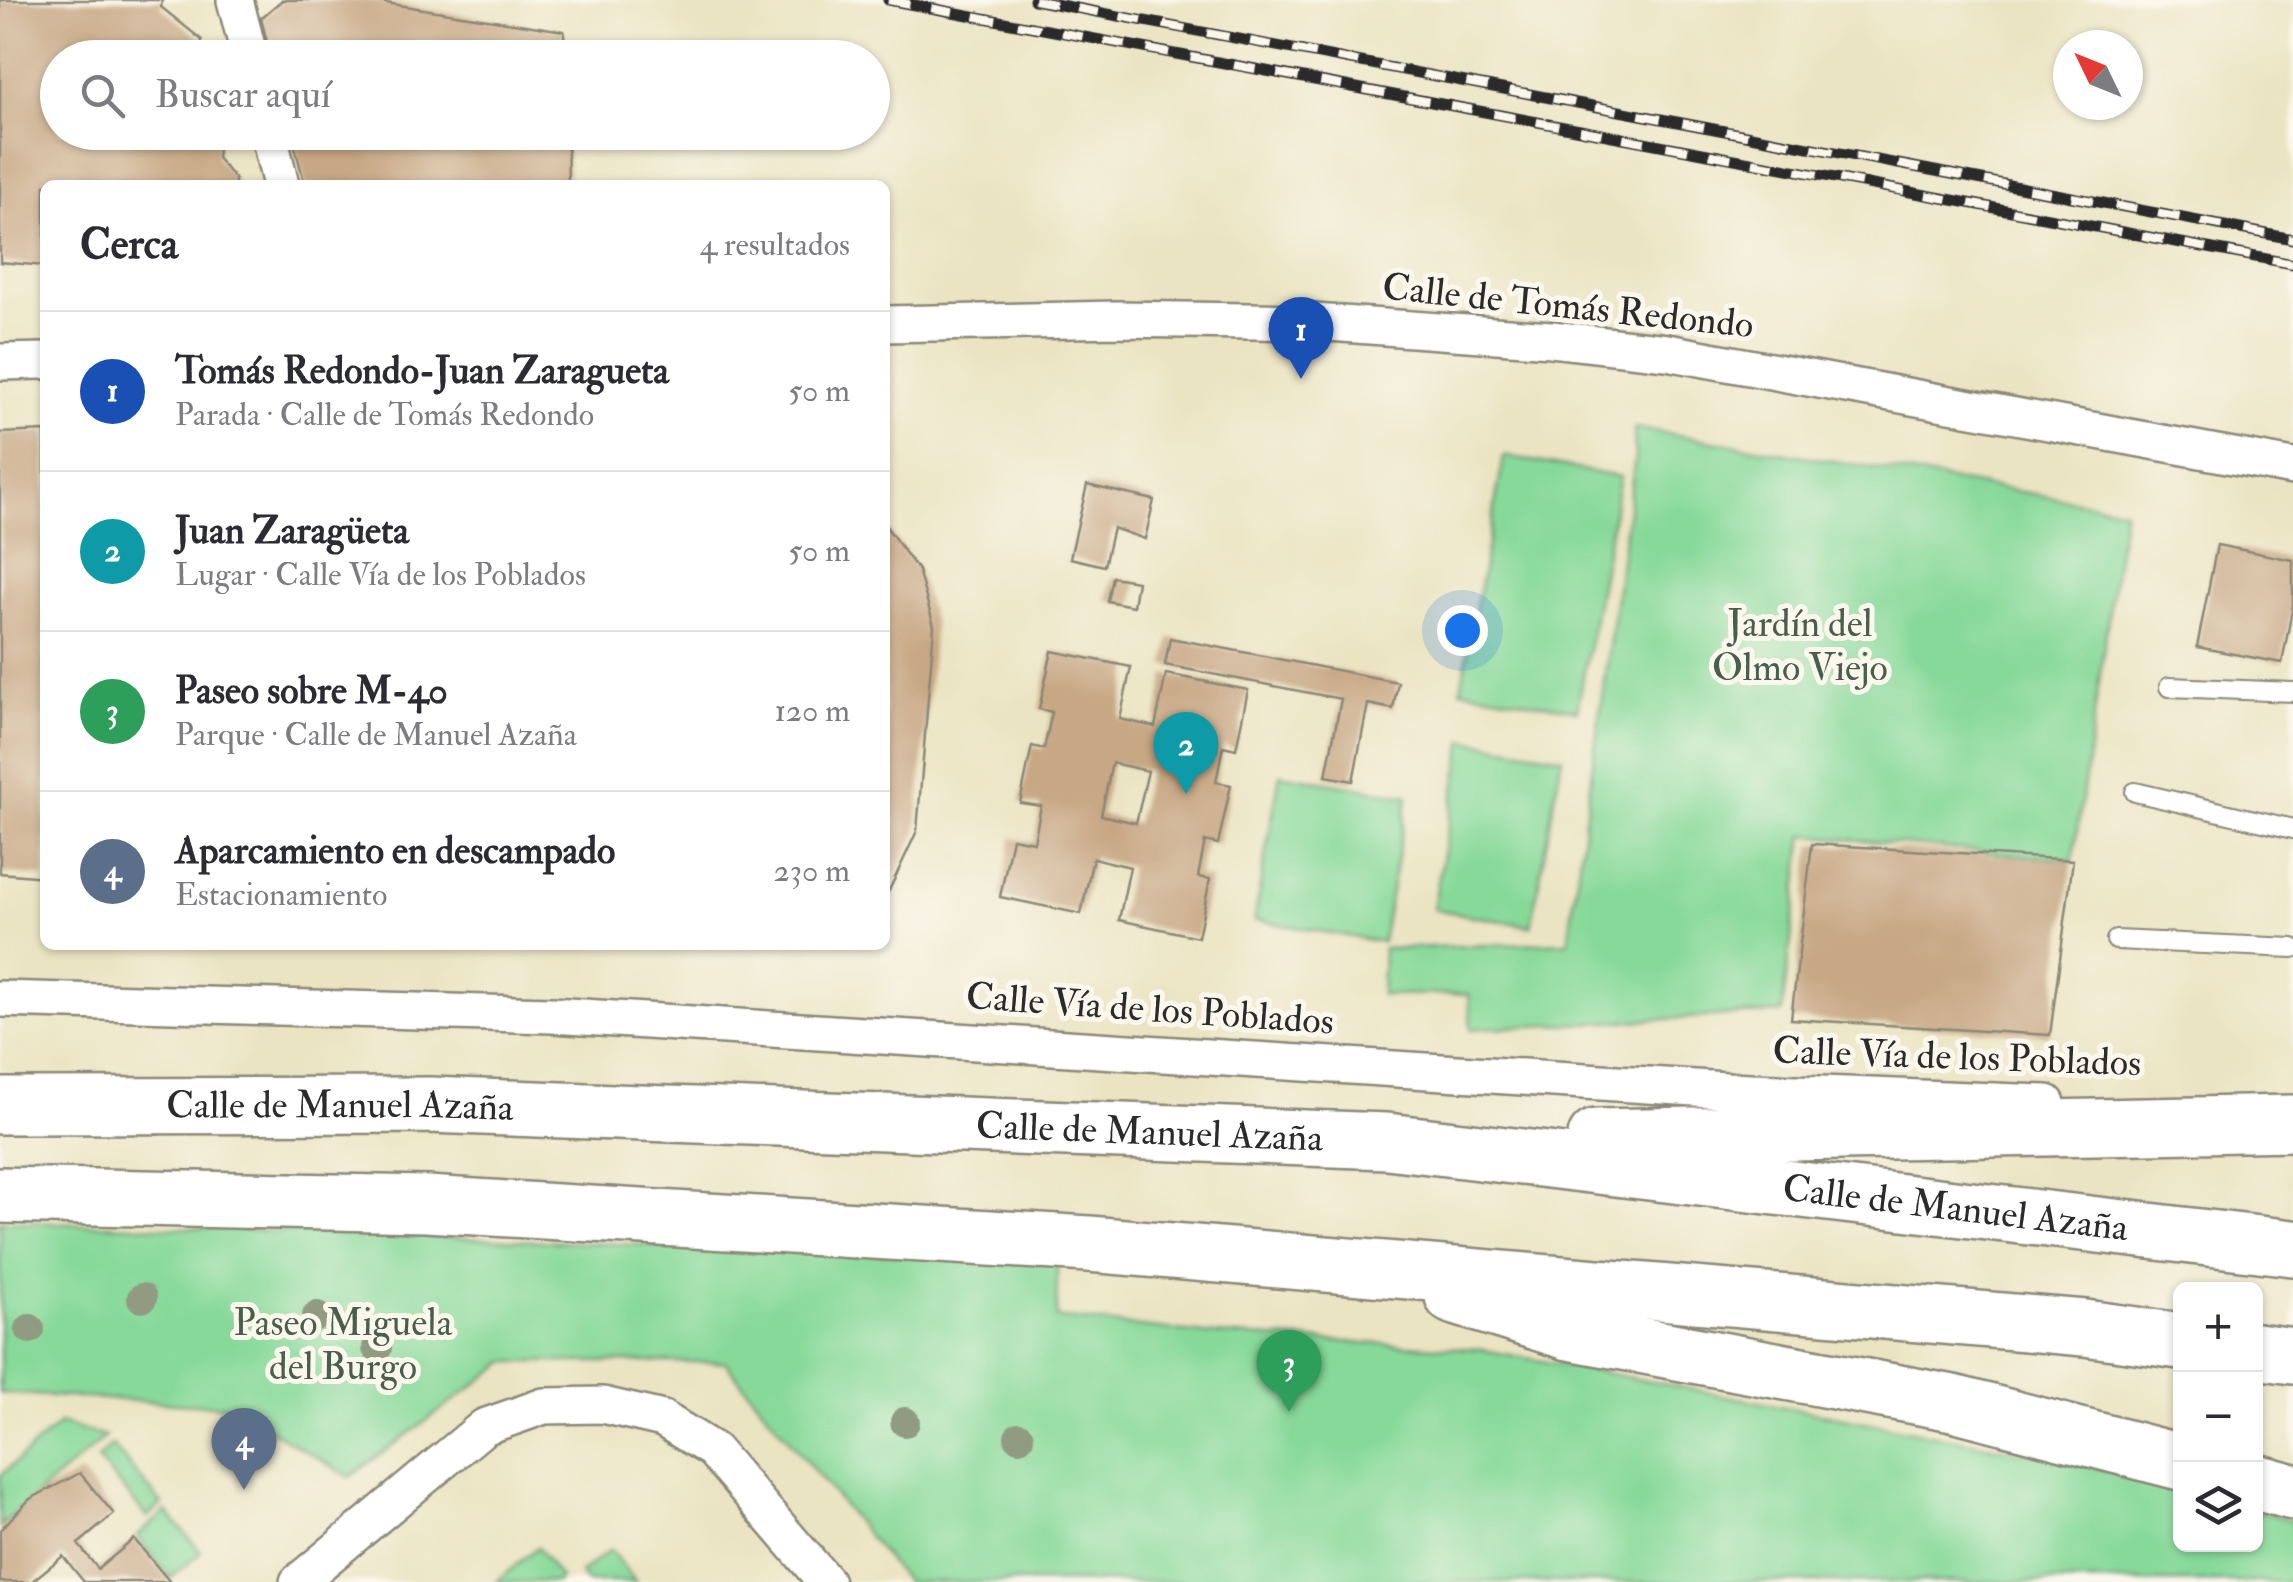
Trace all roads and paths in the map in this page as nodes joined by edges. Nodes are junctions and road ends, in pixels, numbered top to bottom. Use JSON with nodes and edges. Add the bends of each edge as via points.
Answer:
{"nodes":[{"id":1,"x":236,"y":0,"type":"edge"},
{"id":2,"x":246,"y":40,"type":"edge"},
{"id":3,"x":272,"y":150,"type":"edge"},
{"id":4,"x":280,"y":180,"type":"edge"},
{"id":5,"x":890,"y":324,"type":"edge"},
{"id":6,"x":40,"y":360,"type":"edge"},
{"id":7,"x":0,"y":362,"type":"edge"},
{"id":8,"x":2293,"y":467,"type":"edge"},
{"id":9,"x":2169,"y":687,"type":"dead end"},
{"id":10,"x":2293,"y":692,"type":"edge"},
{"id":11,"x":2135,"y":792,"type":"dead end"},
{"id":12,"x":2293,"y":829,"type":"edge"},
{"id":13,"x":2116,"y":940,"type":"dead end"},
{"id":14,"x":2293,"y":948,"type":"edge"},
{"id":15,"x":0,"y":999,"type":"edge"},
{"id":16,"x":0,"y":1106,"type":"edge"},
{"id":17,"x":2293,"y":1113,"type":"edge"},
{"id":18,"x":2293,"y":1124,"type":"edge"},
{"id":19,"x":1387,"y":1140,"type":"junction"},
{"id":20,"x":0,"y":1194,"type":"edge"},
{"id":21,"x":2293,"y":1248,"type":"edge"},
{"id":22,"x":1350,"y":1264,"type":"junction"},
{"id":23,"x":2173,"y":1340,"type":"edge"},
{"id":24,"x":2263,"y":1352,"type":"edge"},
{"id":25,"x":2293,"y":1356,"type":"edge"},
{"id":26,"x":2173,"y":1460,"type":"edge"},
{"id":27,"x":2263,"y":1484,"type":"edge"},
{"id":28,"x":2293,"y":1492,"type":"edge"},
{"id":29,"x":298,"y":1582,"type":"edge"},
{"id":30,"x":826,"y":1582,"type":"edge"}],
"edges":[{"from":1,"to":2,"type":"street"},
{"from":3,"to":4,"type":"street"},
{"from":5,"to":8,"type":"street","name":"Calle de Tomás Redondo","via":[[1294,322],[1551,338],[1667,352]]},
{"from":6,"to":7,"type":"street"},
{"from":9,"to":10,"type":"lane"},
{"from":11,"to":12,"type":"lane"},
{"from":13,"to":14,"type":"lane"},
{"from":15,"to":17,"type":"street","name":"Calle Vía de los Poblados","via":[[552,1014],[1726,1090]]},
{"from":16,"to":19,"type":"highway","name":"Calle de Manuel Azaña","via":[[430,1105]]},
{"from":18,"to":19,"type":"highway"},
{"from":19,"to":21,"type":"highway","name":"Calle de Manuel Azaña"},
{"from":20,"to":22,"type":"highway","via":[[427,1204]]},
{"from":22,"to":23,"type":"highway"},
{"from":22,"to":26,"type":"highway","via":[[1569,1332],[1953,1403]]},
{"from":24,"to":25,"type":"highway"},
{"from":27,"to":28,"type":"highway"},
{"from":29,"to":30,"type":"street","via":[[484,1428],[544,1406],[603,1405],[664,1419],[713,1450]]}]}
